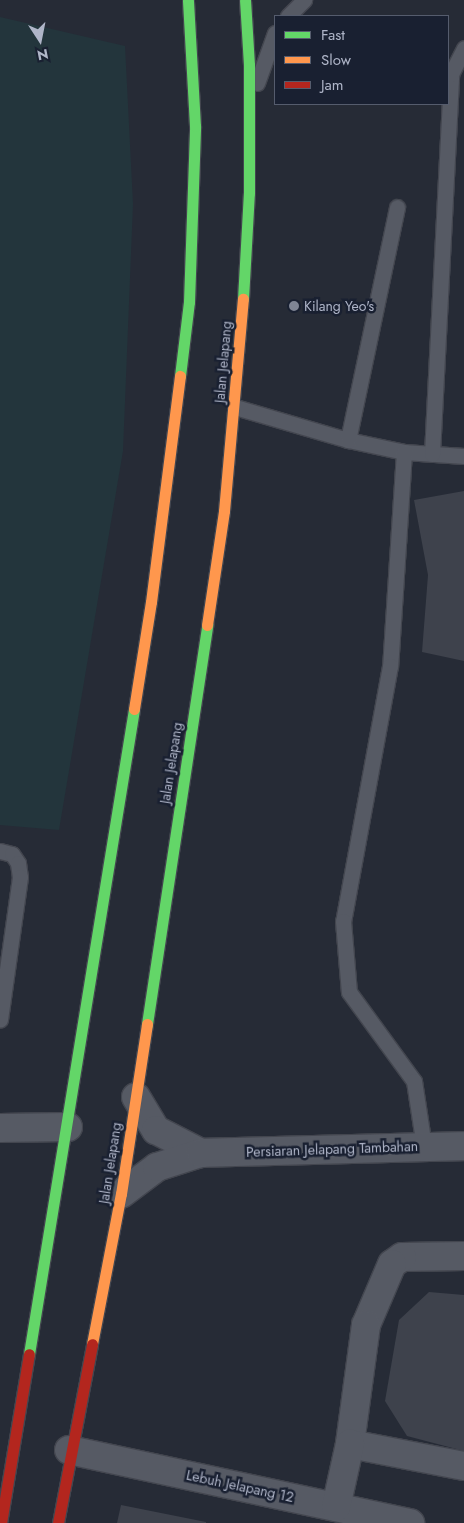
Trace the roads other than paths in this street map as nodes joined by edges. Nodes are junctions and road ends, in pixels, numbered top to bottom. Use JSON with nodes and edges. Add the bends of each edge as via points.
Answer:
{"nodes":[{"id":1,"x":188,"y":0,"type":"edge"},
{"id":2,"x":245,"y":0,"type":"edge"},
{"id":3,"x":304,"y":0,"type":"edge"},
{"id":4,"x":289,"y":15,"type":"edge"},
{"id":5,"x":274,"y":35,"type":"edge"},
{"id":6,"x":464,"y":48,"type":"edge"},
{"id":7,"x":250,"y":108,"type":"junction"},
{"id":8,"x":397,"y":207,"type":"dead end"},
{"id":9,"x":234,"y":407,"type":"junction"},
{"id":10,"x":348,"y":440,"type":"junction"},
{"id":11,"x":404,"y":452,"type":"junction"},
{"id":12,"x":432,"y":454,"type":"junction"},
{"id":13,"x":464,"y":456,"type":"edge"},
{"id":14,"x":0,"y":851,"type":"edge"},
{"id":15,"x":0,"y":1020,"type":"edge"},
{"id":16,"x":136,"y":1097,"type":"junction"},
{"id":17,"x":68,"y":1127,"type":"junction"},
{"id":18,"x":0,"y":1128,"type":"edge"},
{"id":19,"x":424,"y":1146,"type":"junction"},
{"id":20,"x":464,"y":1146,"type":"edge"},
{"id":21,"x":201,"y":1152,"type":"junction"},
{"id":22,"x":121,"y":1194,"type":"junction"},
{"id":23,"x":464,"y":1256,"type":"edge"},
{"id":24,"x":8,"y":1430,"type":"edge"},
{"id":25,"x":350,"y":1444,"type":"junction"},
{"id":26,"x":70,"y":1450,"type":"junction"},
{"id":27,"x":464,"y":1466,"type":"edge"},
{"id":28,"x":336,"y":1506,"type":"junction"},
{"id":29,"x":1,"y":1523,"type":"edge"},
{"id":30,"x":58,"y":1523,"type":"edge"},
{"id":31,"x":410,"y":1523,"type":"edge"}],
"edges":[{"from":1,"to":17,"type":"main road","via":[[196,126],[190,302],[151,602]]},
{"from":2,"to":7,"type":"main road","name":"Jalan Jelapang"},
{"from":3,"to":4,"type":"lane"},
{"from":5,"to":7,"type":"lane"},
{"from":6,"to":12,"type":"lane","via":[[451,74]]},
{"from":7,"to":9,"type":"main road","name":"Jalan Jelapang","via":[[245,270]]},
{"from":8,"to":10,"type":"lane"},
{"from":9,"to":10,"type":"lane"},
{"from":9,"to":16,"type":"main road","name":"Jalan Jelapang","via":[[222,521]]},
{"from":10,"to":11,"type":"lane"},
{"from":11,"to":12,"type":"lane"},
{"from":11,"to":19,"type":"lane","via":[[390,666],[343,921],[349,992],[414,1081]]},
{"from":12,"to":13,"type":"lane"},
{"from":14,"to":15,"type":"lane","via":[[12,854],[18,863],[20,876]]},
{"from":16,"to":21,"type":"street","name":"Persiaran Jelapang Tambahan","via":[[156,1130]]},
{"from":16,"to":22,"type":"main road","name":"Jalan Jelapang"},
{"from":17,"to":18,"type":"street"},
{"from":17,"to":24,"type":"main road"},
{"from":19,"to":20,"type":"street","name":"Persiaran Jelapang Tambahan"},
{"from":19,"to":21,"type":"street","name":"Persiaran Jelapang Tambahan"},
{"from":21,"to":22,"type":"street","name":"Persiaran Jelapang Tambahan","via":[[157,1167]]},
{"from":22,"to":26,"type":"main road","name":"Jalan Jelapang"},
{"from":23,"to":25,"type":"street","via":[[402,1257],[392,1264],[366,1326]]},
{"from":24,"to":29,"type":"main road"},
{"from":25,"to":27,"type":"street"},
{"from":25,"to":28,"type":"street"},
{"from":26,"to":28,"type":"street","name":"Lebuh Jelapang 12"},
{"from":26,"to":30,"type":"main road","name":"Jalan Jelapang"},
{"from":28,"to":31,"type":"street","name":"Lebuh Jelapang 12"}]}
